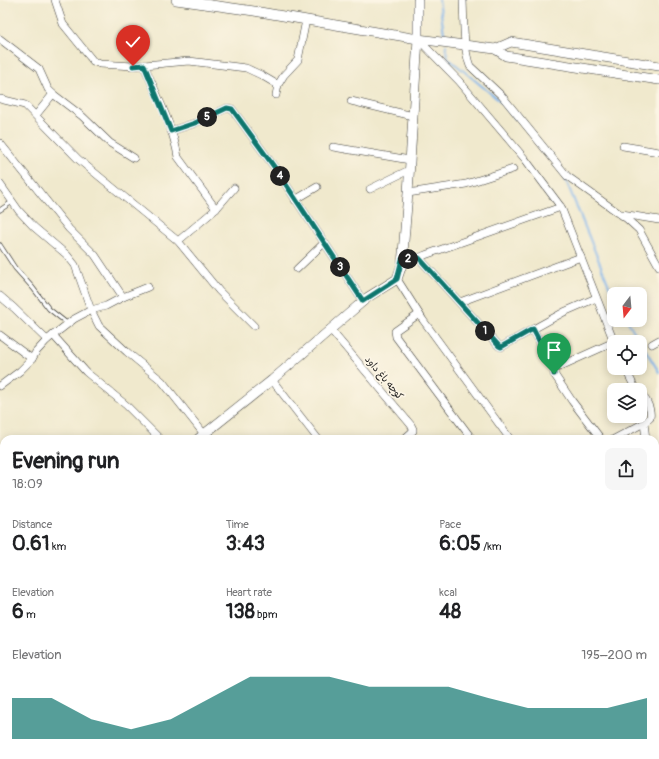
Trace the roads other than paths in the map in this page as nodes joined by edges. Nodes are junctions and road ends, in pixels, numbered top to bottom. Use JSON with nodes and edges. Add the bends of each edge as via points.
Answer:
{"nodes":[{"id":1,"x":55,"y":0,"type":"edge"},
{"id":2,"x":176,"y":0,"type":"edge"},
{"id":3,"x":418,"y":0,"type":"edge"},
{"id":4,"x":463,"y":0,"type":"edge"},
{"id":5,"x":306,"y":20,"type":"junction"},
{"id":6,"x":418,"y":39,"type":"junction"},
{"id":7,"x":1,"y":41,"type":"edge"},
{"id":8,"x":466,"y":44,"type":"junction"},
{"id":9,"x":495,"y":49,"type":"junction"},
{"id":10,"x":144,"y":65,"type":"junction"},
{"id":11,"x":659,"y":66,"type":"edge"},
{"id":12,"x":659,"y":80,"type":"edge"},
{"id":13,"x":278,"y":85,"type":"junction"},
{"id":14,"x":53,"y":94,"type":"junction"},
{"id":15,"x":276,"y":96,"type":"dead end"},
{"id":16,"x":0,"y":99,"type":"edge"},
{"id":17,"x":350,"y":101,"type":"dead end"},
{"id":18,"x":36,"y":114,"type":"junction"},
{"id":19,"x":413,"y":116,"type":"junction"},
{"id":20,"x":171,"y":131,"type":"junction"},
{"id":21,"x":0,"y":143,"type":"edge"},
{"id":22,"x":623,"y":146,"type":"dead end"},
{"id":23,"x":333,"y":147,"type":"dead end"},
{"id":24,"x":659,"y":152,"type":"edge"},
{"id":25,"x":134,"y":158,"type":"dead end"},
{"id":26,"x":410,"y":160,"type":"junction"},
{"id":27,"x":513,"y":169,"type":"dead end"},
{"id":28,"x":409,"y":170,"type":"junction"},
{"id":29,"x":0,"y":184,"type":"edge"},
{"id":30,"x":317,"y":187,"type":"dead end"},
{"id":31,"x":234,"y":188,"type":"dead end"},
{"id":32,"x":370,"y":189,"type":"dead end"},
{"id":33,"x":408,"y":193,"type":"junction"},
{"id":34,"x":295,"y":200,"type":"junction"},
{"id":35,"x":12,"y":201,"type":"junction"},
{"id":36,"x":561,"y":207,"type":"junction"},
{"id":37,"x":216,"y":209,"type":"junction"},
{"id":38,"x":0,"y":210,"type":"edge"},
{"id":39,"x":618,"y":213,"type":"junction"},
{"id":40,"x":659,"y":220,"type":"edge"},
{"id":41,"x":178,"y":242,"type":"junction"},
{"id":42,"x":324,"y":243,"type":"junction"},
{"id":43,"x":0,"y":245,"type":"edge"},
{"id":44,"x":581,"y":257,"type":"junction"},
{"id":45,"x":419,"y":258,"type":"junction"},
{"id":46,"x":402,"y":259,"type":"junction"},
{"id":47,"x":659,"y":266,"type":"edge"},
{"id":48,"x":297,"y":269,"type":"dead end"},
{"id":49,"x":397,"y":279,"type":"junction"},
{"id":50,"x":148,"y":288,"type":"dead end"},
{"id":51,"x":0,"y":296,"type":"edge"},
{"id":52,"x":123,"y":297,"type":"junction"},
{"id":53,"x":596,"y":298,"type":"junction"},
{"id":54,"x":363,"y":301,"type":"junction"},
{"id":55,"x":460,"y":302,"type":"junction"},
{"id":56,"x":92,"y":310,"type":"junction"},
{"id":57,"x":419,"y":314,"type":"junction"},
{"id":58,"x":68,"y":324,"type":"junction"},
{"id":59,"x":254,"y":326,"type":"dead end"},
{"id":60,"x":330,"y":329,"type":"junction"},
{"id":61,"x":533,"y":329,"type":"junction"},
{"id":62,"x":0,"y":335,"type":"edge"},
{"id":63,"x":611,"y":335,"type":"edge"},
{"id":64,"x":50,"y":337,"type":"junction"},
{"id":65,"x":659,"y":340,"type":"edge"},
{"id":66,"x":652,"y":344,"type":"dead end"},
{"id":67,"x":607,"y":345,"type":"edge"},
{"id":68,"x":32,"y":359,"type":"junction"},
{"id":69,"x":554,"y":369,"type":"junction"},
{"id":70,"x":272,"y":380,"type":"junction"},
{"id":71,"x":0,"y":386,"type":"edge"},
{"id":72,"x":647,"y":405,"type":"edge"},
{"id":73,"x":647,"y":420,"type":"edge"},
{"id":74,"x":644,"y":423,"type":"joint"},
{"id":75,"x":156,"y":435,"type":"edge"},
{"id":76,"x":200,"y":435,"type":"edge"},
{"id":77,"x":202,"y":435,"type":"edge"},
{"id":78,"x":315,"y":435,"type":"edge"},
{"id":79,"x":408,"y":435,"type":"edge"},
{"id":80,"x":469,"y":435,"type":"edge"},
{"id":81,"x":507,"y":435,"type":"edge"},
{"id":82,"x":598,"y":435,"type":"edge"},
{"id":83,"x":622,"y":435,"type":"edge"},
{"id":84,"x":646,"y":435,"type":"edge"}],
"edges":[{"from":1,"to":10,"type":"street","via":[[63,24],[93,60],[100,64]]},
{"from":2,"to":5,"type":"street"},
{"from":3,"to":6,"type":"street"},
{"from":4,"to":8,"type":"street"},
{"from":5,"to":6,"type":"street"},
{"from":5,"to":13,"type":"street","via":[[298,60]]},
{"from":6,"to":8,"type":"street"},
{"from":6,"to":19,"type":"street"},
{"from":6,"to":36,"type":"street","via":[[459,81],[525,159]]},
{"from":7,"to":14,"type":"street","via":[[39,69]]},
{"from":8,"to":9,"type":"street"},
{"from":8,"to":39,"type":"street","via":[[470,66],[502,96],[567,176]]},
{"from":9,"to":11,"type":"street","via":[[511,42]]},
{"from":9,"to":12,"type":"street","via":[[506,56]]},
{"from":10,"to":13,"type":"street","via":[[189,61],[246,68]]},
{"from":10,"to":20,"type":"street"},
{"from":13,"to":15,"type":"street"},
{"from":14,"to":18,"type":"street"},
{"from":14,"to":25,"type":"street","via":[[82,116],[110,143]]},
{"from":16,"to":18,"type":"street","via":[[25,105]]},
{"from":17,"to":19,"type":"street"},
{"from":18,"to":41,"type":"street","via":[[78,159]]},
{"from":19,"to":26,"type":"street"},
{"from":20,"to":34,"type":"street","via":[[227,108],[232,109]]},
{"from":20,"to":37,"type":"street","via":[[178,157]]},
{"from":21,"to":52,"type":"street","via":[[69,229],[95,255]]},
{"from":22,"to":24,"type":"street"},
{"from":23,"to":26,"type":"street"},
{"from":26,"to":28,"type":"street"},
{"from":27,"to":33,"type":"street","via":[[466,184]]},
{"from":28,"to":32,"type":"street"},
{"from":28,"to":33,"type":"street"},
{"from":29,"to":35,"type":"street"},
{"from":30,"to":34,"type":"street"},
{"from":31,"to":37,"type":"street"},
{"from":33,"to":46,"type":"street"},
{"from":34,"to":42,"type":"street"},
{"from":35,"to":38,"type":"lane"},
{"from":35,"to":56,"type":"street","via":[[34,227],[76,265]]},
{"from":36,"to":44,"type":"street"},
{"from":36,"to":45,"type":"street"},
{"from":37,"to":41,"type":"street"},
{"from":39,"to":40,"type":"street"},
{"from":39,"to":47,"type":"street","via":[[639,230]]},
{"from":41,"to":59,"type":"street","via":[[219,291]]},
{"from":42,"to":48,"type":"street"},
{"from":42,"to":54,"type":"street"},
{"from":43,"to":58,"type":"lane","via":[[48,309]]},
{"from":44,"to":53,"type":"street"},
{"from":44,"to":55,"type":"street"},
{"from":45,"to":46,"type":"street"},
{"from":45,"to":55,"type":"street"},
{"from":46,"to":49,"type":"street"},
{"from":49,"to":54,"type":"street"},
{"from":49,"to":57,"type":"street"},
{"from":50,"to":52,"type":"street"},
{"from":51,"to":64,"type":"street"},
{"from":52,"to":56,"type":"street"},
{"from":53,"to":61,"type":"street"},
{"from":53,"to":63,"type":"street"},
{"from":54,"to":60,"type":"street"},
{"from":55,"to":61,"type":"street","via":[[501,347]]},
{"from":56,"to":58,"type":"street"},
{"from":56,"to":76,"type":"street","via":[[99,326],[162,381]]},
{"from":57,"to":80,"type":"street","via":[[395,332],[396,337]]},
{"from":57,"to":81,"type":"street"},
{"from":58,"to":64,"type":"street"},
{"from":60,"to":70,"type":"street"},
{"from":60,"to":79,"type":"street","name":"کوچه باغ داود","via":[[411,425],[413,431]]},
{"from":61,"to":69,"type":"street"},
{"from":62,"to":68,"type":"street"},
{"from":64,"to":68,"type":"street"},
{"from":64,"to":75,"type":"street"},
{"from":65,"to":66,"type":"street"},
{"from":67,"to":69,"type":"street"},
{"from":68,"to":71,"type":"street"},
{"from":69,"to":82,"type":"street","via":[[554,374]]},
{"from":70,"to":77,"type":"street"},
{"from":70,"to":78,"type":"street"},
{"from":72,"to":73,"type":"street","via":[[651,414]]},
{"from":74,"to":83,"type":"street"},
{"from":74,"to":84,"type":"street"}]}
